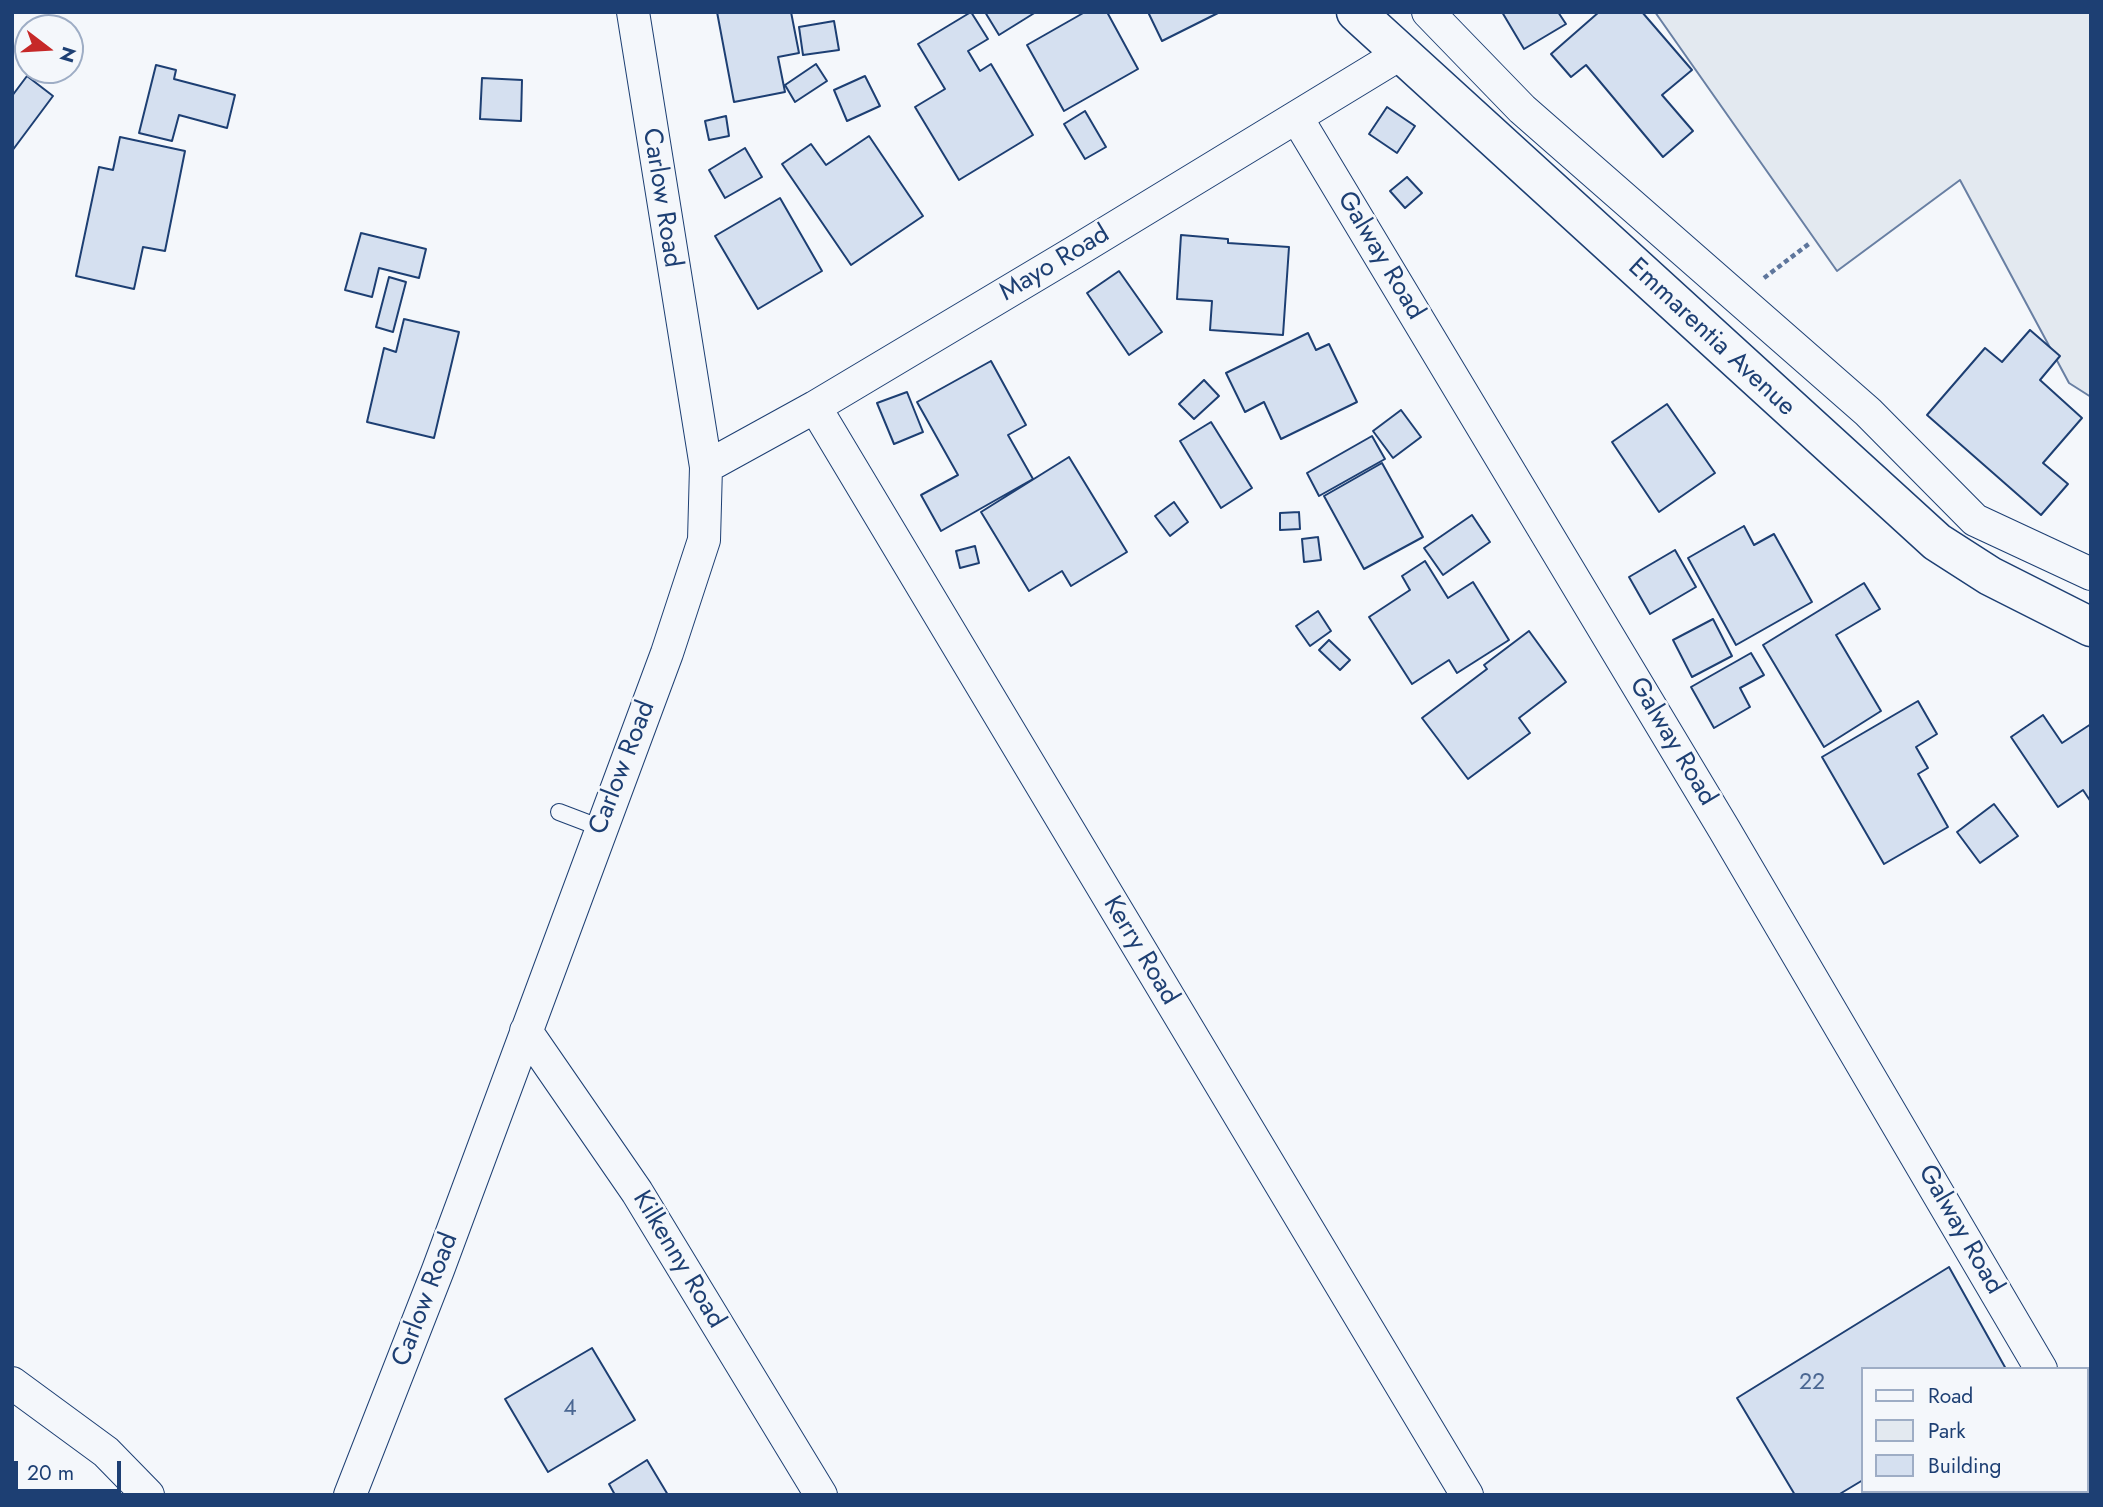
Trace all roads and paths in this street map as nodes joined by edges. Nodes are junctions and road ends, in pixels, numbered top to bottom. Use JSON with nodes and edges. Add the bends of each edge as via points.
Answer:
{"nodes":[{"id":1,"x":632,"y":12,"type":"edge"},
{"id":2,"x":1356,"y":12,"type":"edge"},
{"id":3,"x":1428,"y":12,"type":"edge"},
{"id":4,"x":1400,"y":54,"type":"junction"},
{"id":5,"x":1297,"y":118,"type":"junction"},
{"id":6,"x":1810,"y":243,"type":"dead end"},
{"id":7,"x":1739,"y":298,"type":"junction"},
{"id":8,"x":815,"y":407,"type":"junction"},
{"id":9,"x":706,"y":467,"type":"junction"},
{"id":10,"x":2091,"y":574,"type":"edge"},
{"id":11,"x":2091,"y":627,"type":"edge"},
{"id":12,"x":559,"y":812,"type":"dead end"},
{"id":13,"x":601,"y":828,"type":"junction"},
{"id":14,"x":526,"y":1031,"type":"junction"},
{"id":15,"x":2040,"y":1367,"type":"edge"},
{"id":16,"x":12,"y":1383,"type":"edge"},
{"id":17,"x":148,"y":1495,"type":"edge"},
{"id":18,"x":350,"y":1495,"type":"edge"},
{"id":19,"x":821,"y":1495,"type":"edge"},
{"id":20,"x":1467,"y":1495,"type":"edge"}],
"edges":[{"from":1,"to":9,"type":"street","name":"Carlow Road"},
{"from":2,"to":4,"type":"street","name":"Emmarentia Avenue"},
{"from":3,"to":7,"type":"street","via":[[1522,109]]},
{"from":4,"to":5,"type":"street","name":"Mayo Road"},
{"from":4,"to":11,"type":"street","name":"Emmarentia Avenue","via":[[1937,542],[1990,576]]},
{"from":5,"to":8,"type":"street","name":"Mayo Road"},
{"from":5,"to":15,"type":"street","name":"Galway Road","via":[[1717,817]]},
{"from":6,"to":7,"type":"path"},
{"from":7,"to":10,"type":"street","via":[[1868,412],[1975,520]]},
{"from":8,"to":9,"type":"street","name":"Mayo Road"},
{"from":8,"to":20,"type":"street","name":"Kerry Road"},
{"from":9,"to":13,"type":"street","name":"Carlow Road","via":[[707,519],[691,586]]},
{"from":12,"to":13,"type":"lane"},
{"from":13,"to":14,"type":"street","name":"Carlow Road"},
{"from":14,"to":18,"type":"street","name":"Carlow Road"},
{"from":14,"to":19,"type":"street","name":"Kilkenny Road","via":[[638,1192]]},
{"from":16,"to":17,"type":"street","via":[[106,1452]]}]}
